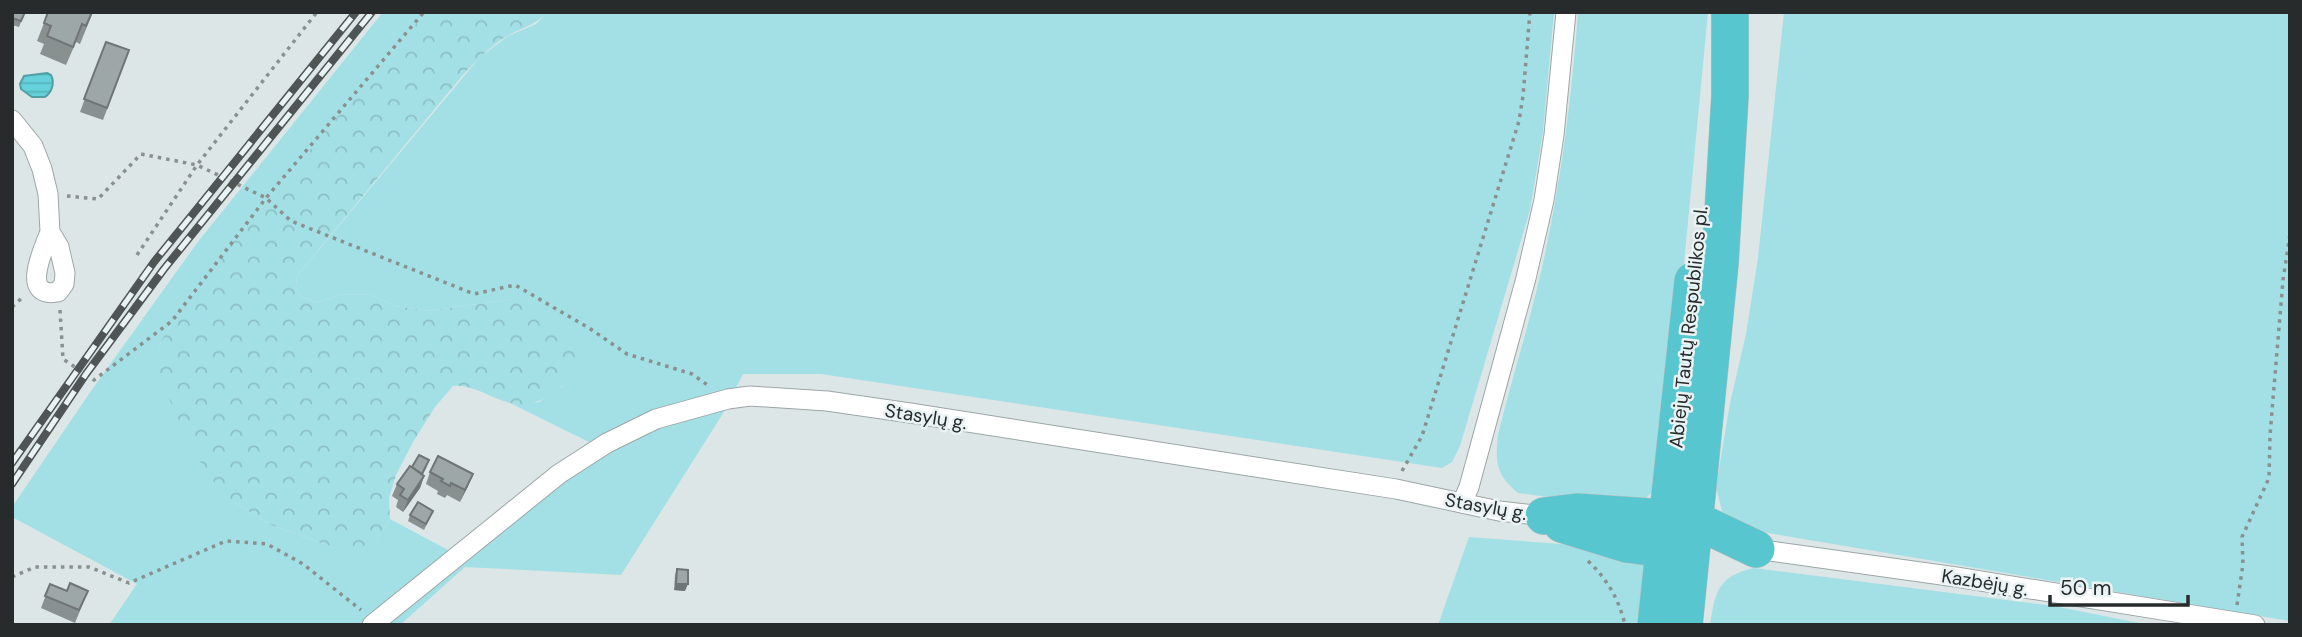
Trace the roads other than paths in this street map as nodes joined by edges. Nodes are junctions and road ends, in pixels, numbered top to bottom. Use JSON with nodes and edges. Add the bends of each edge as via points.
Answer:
{"nodes":[{"id":1,"x":1566,"y":12,"type":"edge"},
{"id":2,"x":1730,"y":22,"type":"edge"},
{"id":3,"x":12,"y":120,"type":"edge"},
{"id":4,"x":50,"y":232,"type":"junction"},
{"id":5,"x":1462,"y":503,"type":"junction"},
{"id":6,"x":1559,"y":523,"type":"joint"},
{"id":7,"x":1679,"y":535,"type":"junction"},
{"id":8,"x":1756,"y":549,"type":"joint"},
{"id":9,"x":375,"y":623,"type":"edge"},
{"id":10,"x":2246,"y":624,"type":"edge"},
{"id":11,"x":1656,"y":625,"type":"edge"},
{"id":12,"x":1684,"y":625,"type":"edge"}],
"edges":[{"from":1,"to":5,"type":"street","via":[[1544,200]]},
{"from":2,"to":7,"type":"highway","name":"Abiejų Tautų Respublikos pl.","via":[[1711,105]]},
{"from":3,"to":4,"type":"street","via":[[33,146],[48,194]]},
{"from":4,"to":4,"type":"street","via":[[65,273],[64,284],[50,293],[36,281]]},
{"from":5,"to":6,"type":"street","name":"Stasylų g."},
{"from":5,"to":9,"type":"street","name":"Stasylų g.","via":[[827,401],[750,396],[656,419],[607,443],[559,474]]},
{"from":6,"to":7,"type":"highway","via":[[1627,544]]},
{"from":7,"to":8,"type":"highway"},
{"from":7,"to":11,"type":"highway","name":"Abiejų Tautų Respublikos pl."},
{"from":7,"to":12,"type":"highway","name":"Abiejų Tautų Respublikos pl."},
{"from":8,"to":10,"type":"street","name":"Kazbėjų g."}]}
